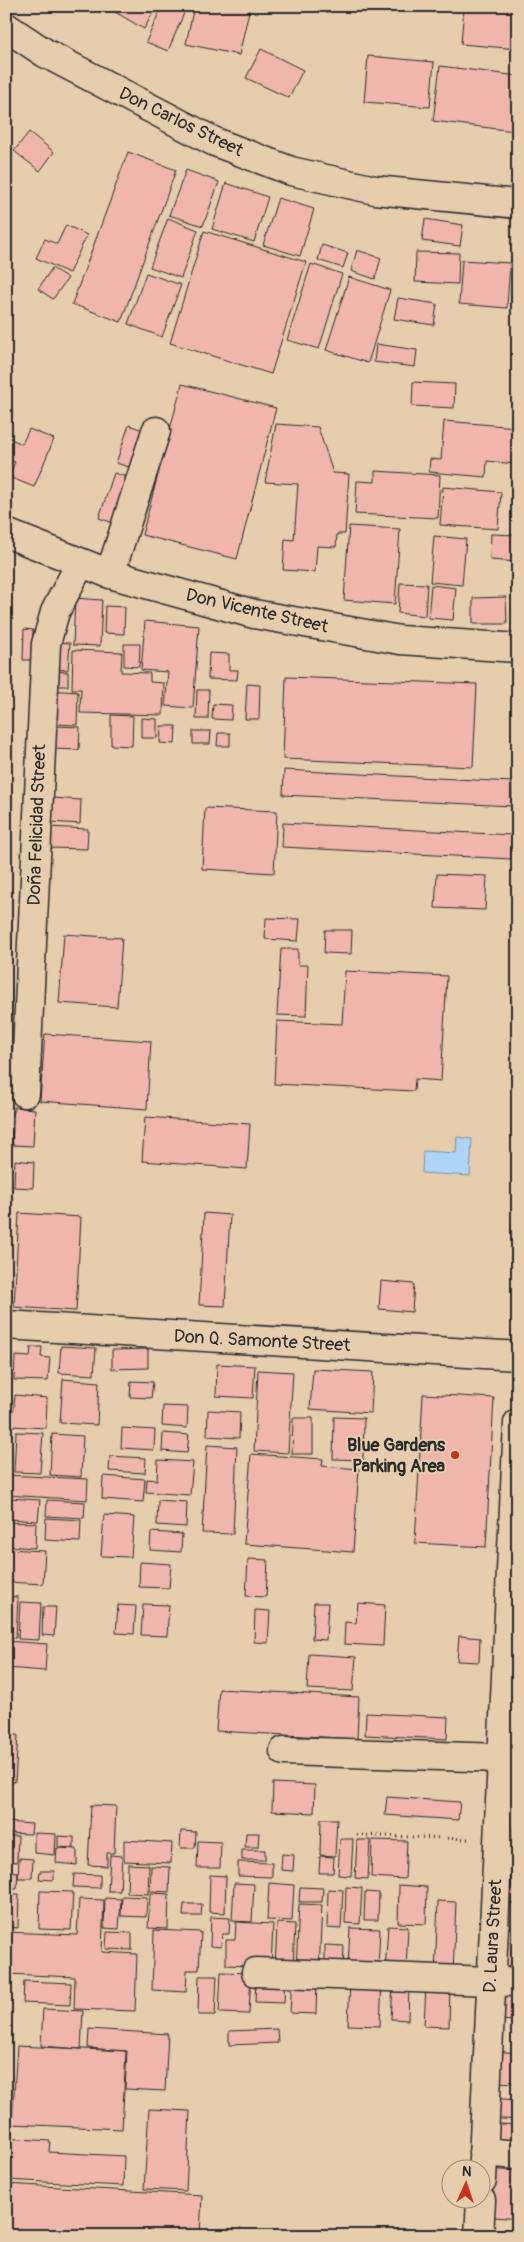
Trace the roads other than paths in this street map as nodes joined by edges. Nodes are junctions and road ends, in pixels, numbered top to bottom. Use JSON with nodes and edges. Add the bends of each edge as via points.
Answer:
{"nodes":[{"id":1,"x":6,"y":27,"type":"edge"},
{"id":2,"x":518,"y":204,"type":"edge"},
{"id":3,"x":156,"y":431,"type":"dead end"},
{"id":4,"x":6,"y":533,"type":"edge"},
{"id":5,"x":80,"y":564,"type":"junction"},
{"id":6,"x":110,"y":574,"type":"junction"},
{"id":7,"x":518,"y":648,"type":"edge"},
{"id":8,"x":25,"y":1093,"type":"dead end"},
{"id":9,"x":6,"y":1325,"type":"edge"},
{"id":10,"x":518,"y":1356,"type":"edge"},
{"id":11,"x":518,"y":1423,"type":"edge"},
{"id":12,"x":511,"y":1712,"type":"edge"},
{"id":13,"x":284,"y":1751,"type":"dead end"},
{"id":14,"x":502,"y":1758,"type":"junction"},
{"id":15,"x":256,"y":1972,"type":"dead end"},
{"id":16,"x":504,"y":1981,"type":"edge"},
{"id":17,"x":483,"y":2152,"type":"junction"},
{"id":18,"x":518,"y":2154,"type":"edge"},
{"id":19,"x":483,"y":2160,"type":"edge"},
{"id":20,"x":480,"y":2210,"type":"edge"},
{"id":21,"x":479,"y":2236,"type":"edge"},
{"id":22,"x":485,"y":2236,"type":"edge"}],
"edges":[{"from":1,"to":2,"type":"street","name":"Don Carlos Street","via":[[46,53],[215,142],[291,171],[375,190]]},
{"from":3,"to":6,"type":"street"},
{"from":4,"to":5,"type":"street","name":"Don Vicente Street"},
{"from":5,"to":6,"type":"street","name":"Don Vicente Street"},
{"from":5,"to":8,"type":"street","name":"Doña Felicidad Street","via":[[55,612],[46,644]]},
{"from":6,"to":7,"type":"street","name":"Don Vicente Street","via":[[254,614],[400,640]]},
{"from":9,"to":10,"type":"street","name":"Don Q. Samonte Street"},
{"from":11,"to":12,"type":"street","name":"D. Laura Street"},
{"from":12,"to":14,"type":"street","name":"D. Laura Street"},
{"from":13,"to":14,"type":"street"},
{"from":14,"to":16,"type":"street","name":"D. Laura Street","via":[[498,1839]]},
{"from":15,"to":16,"type":"street"},
{"from":16,"to":17,"type":"street","name":"D. Laura Street"},
{"from":17,"to":18,"type":"street"},
{"from":17,"to":19,"type":"street","name":"D. Laura Street"},
{"from":20,"to":21,"type":"street"},
{"from":21,"to":22,"type":"street"}]}
